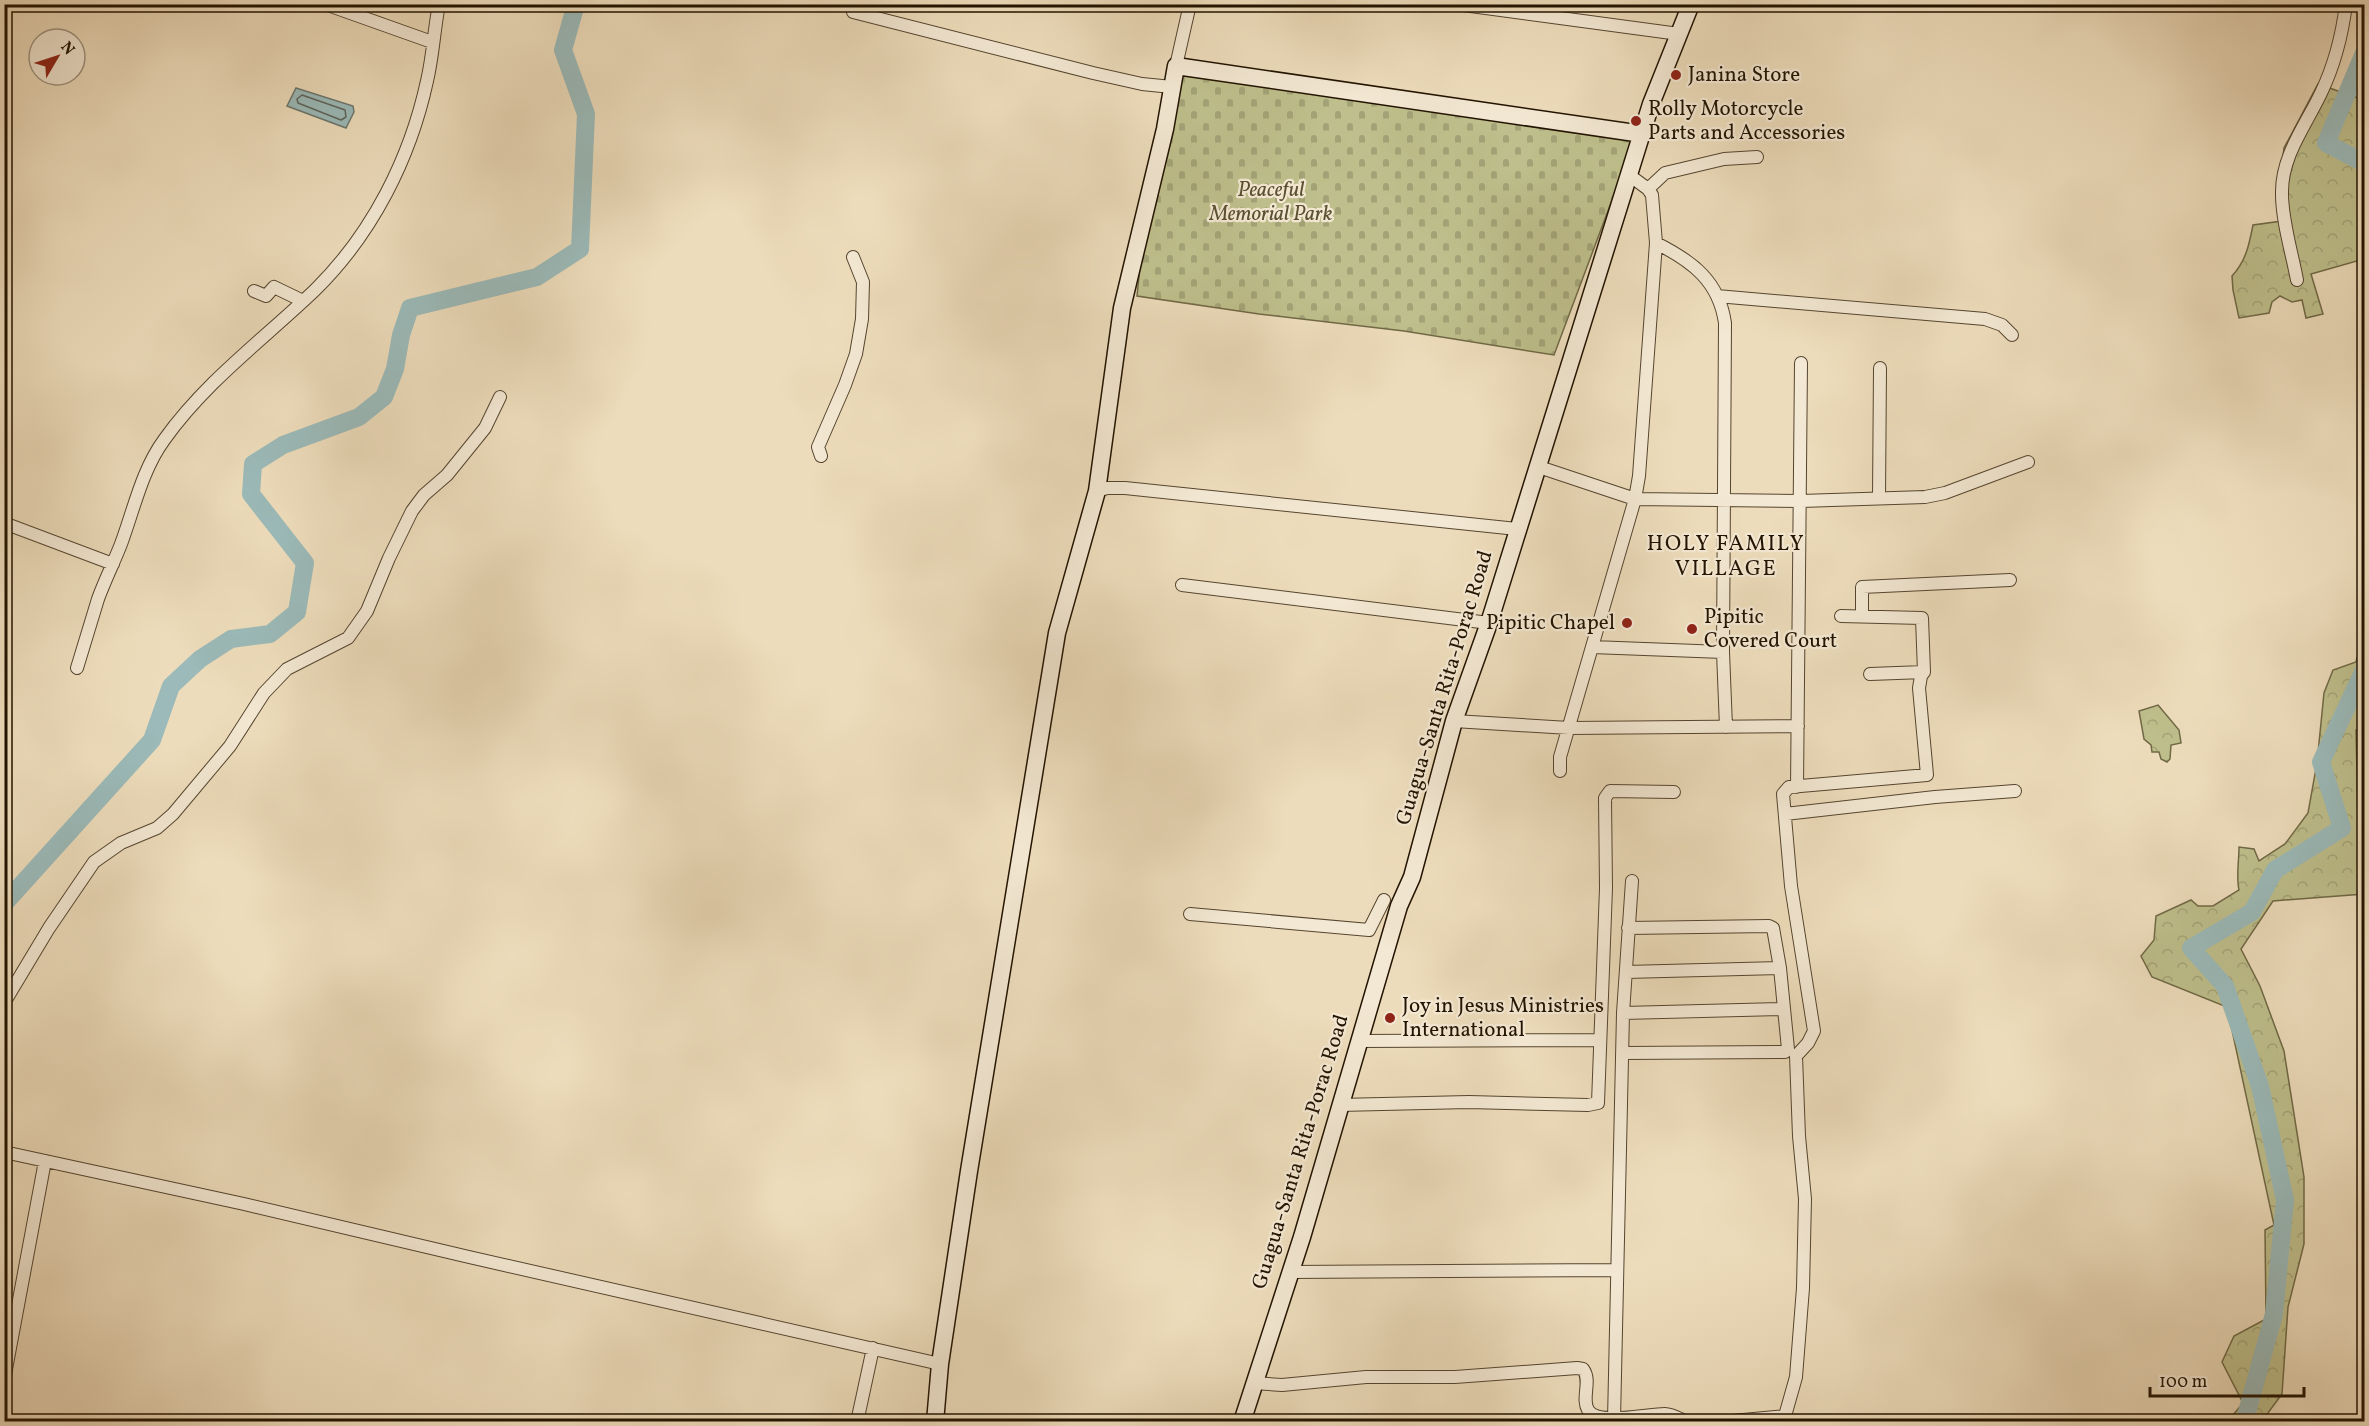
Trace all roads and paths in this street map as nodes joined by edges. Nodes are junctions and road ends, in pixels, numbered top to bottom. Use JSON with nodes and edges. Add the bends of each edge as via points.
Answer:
{"nodes":[{"id":1,"x":325,"y":4,"type":"edge"},
{"id":2,"x":439,"y":4,"type":"edge"},
{"id":3,"x":1190,"y":4,"type":"edge"},
{"id":4,"x":1456,"y":4,"type":"edge"},
{"id":5,"x":1691,"y":4,"type":"edge"},
{"id":6,"x":2346,"y":4,"type":"edge"},
{"id":7,"x":853,"y":12,"type":"dead end"},
{"id":8,"x":1679,"y":34,"type":"junction"},
{"id":9,"x":432,"y":42,"type":"junction"},
{"id":10,"x":1176,"y":66,"type":"junction"},
{"id":11,"x":1172,"y":87,"type":"junction"},
{"id":12,"x":1642,"y":134,"type":"junction"},
{"id":13,"x":1757,"y":157,"type":"dead end"},
{"id":14,"x":1629,"y":175,"type":"junction"},
{"id":15,"x":1648,"y":189,"type":"junction"},
{"id":16,"x":1656,"y":243,"type":"junction"},
{"id":17,"x":853,"y":256,"type":"dead end"},
{"id":18,"x":2297,"y":280,"type":"dead end"},
{"id":19,"x":254,"y":291,"type":"dead end"},
{"id":20,"x":1717,"y":296,"type":"junction"},
{"id":21,"x":303,"y":301,"type":"junction"},
{"id":22,"x":2012,"y":335,"type":"dead end"},
{"id":23,"x":1801,"y":363,"type":"dead end"},
{"id":24,"x":1880,"y":368,"type":"dead end"},
{"id":25,"x":500,"y":397,"type":"dead end"},
{"id":26,"x":822,"y":456,"type":"dead end"},
{"id":27,"x":2028,"y":462,"type":"dead end"},
{"id":28,"x":1539,"y":468,"type":"junction"},
{"id":29,"x":1096,"y":491,"type":"junction"},
{"id":30,"x":1879,"y":498,"type":"junction"},
{"id":31,"x":1635,"y":500,"type":"junction"},
{"id":32,"x":1724,"y":500,"type":"junction"},
{"id":33,"x":1801,"y":501,"type":"junction"},
{"id":34,"x":4,"y":523,"type":"edge"},
{"id":35,"x":1517,"y":529,"type":"junction"},
{"id":36,"x":112,"y":564,"type":"junction"},
{"id":37,"x":2010,"y":580,"type":"dead end"},
{"id":38,"x":1182,"y":585,"type":"dead end"},
{"id":39,"x":1841,"y":616,"type":"dead end"},
{"id":40,"x":1862,"y":616,"type":"junction"},
{"id":41,"x":1489,"y":623,"type":"junction"},
{"id":42,"x":1592,"y":647,"type":"junction"},
{"id":43,"x":1723,"y":652,"type":"junction"},
{"id":44,"x":77,"y":668,"type":"dead end"},
{"id":45,"x":1924,"y":672,"type":"junction"},
{"id":46,"x":1870,"y":674,"type":"dead end"},
{"id":47,"x":1454,"y":721,"type":"junction"},
{"id":48,"x":1798,"y":726,"type":"junction"},
{"id":49,"x":1569,"y":728,"type":"junction"},
{"id":50,"x":1726,"y":728,"type":"junction"},
{"id":51,"x":1560,"y":771,"type":"dead end"},
{"id":52,"x":1797,"y":787,"type":"junction"},
{"id":53,"x":2015,"y":791,"type":"dead end"},
{"id":54,"x":1674,"y":792,"type":"dead end"},
{"id":55,"x":1785,"y":814,"type":"junction"},
{"id":56,"x":1632,"y":881,"type":"dead end"},
{"id":57,"x":1384,"y":900,"type":"dead end"},
{"id":58,"x":1190,"y":914,"type":"dead end"},
{"id":59,"x":1628,"y":927,"type":"junction"},
{"id":60,"x":1780,"y":968,"type":"junction"},
{"id":61,"x":1626,"y":972,"type":"junction"},
{"id":62,"x":4,"y":1003,"type":"edge"},
{"id":63,"x":1784,"y":1009,"type":"junction"},
{"id":64,"x":1623,"y":1013,"type":"junction"},
{"id":65,"x":1599,"y":1040,"type":"junction"},
{"id":66,"x":1359,"y":1041,"type":"junction"},
{"id":67,"x":1623,"y":1053,"type":"junction"},
{"id":68,"x":1340,"y":1105,"type":"junction"},
{"id":69,"x":4,"y":1152,"type":"edge"},
{"id":70,"x":45,"y":1161,"type":"junction"},
{"id":71,"x":1617,"y":1270,"type":"junction"},
{"id":72,"x":1289,"y":1272,"type":"junction"},
{"id":73,"x":873,"y":1348,"type":"junction"},
{"id":74,"x":940,"y":1364,"type":"junction"},
{"id":75,"x":4,"y":1380,"type":"edge"},
{"id":76,"x":1254,"y":1383,"type":"junction"},
{"id":77,"x":1652,"y":1418,"type":"edge"},
{"id":78,"x":1614,"y":1420,"type":"edge"},
{"id":79,"x":857,"y":1422,"type":"edge"},
{"id":80,"x":935,"y":1422,"type":"edge"},
{"id":81,"x":1242,"y":1422,"type":"edge"},
{"id":82,"x":1688,"y":1422,"type":"edge"},
{"id":83,"x":1722,"y":1422,"type":"edge"}],
"edges":[{"from":1,"to":9,"type":"street"},
{"from":2,"to":9,"type":"street"},
{"from":3,"to":10,"type":"street"},
{"from":4,"to":8,"type":"street"},
{"from":5,"to":8,"type":"street","name":"Guagua-Santa Rita-Porac Road"},
{"from":6,"to":18,"type":"street","via":[[2336,59],[2305,119],[2284,173],[2282,194]]},
{"from":7,"to":11,"type":"street","via":[[1093,73]]},
{"from":8,"to":12,"type":"street","name":"Guagua-Santa Rita-Porac Road"},
{"from":9,"to":21,"type":"street","via":[[428,81],[407,148],[388,189],[369,226],[348,254]]},
{"from":10,"to":11,"type":"street"},
{"from":10,"to":12,"type":"street"},
{"from":11,"to":29,"type":"street","via":[[1122,308]]},
{"from":12,"to":14,"type":"street","name":"Guagua-Santa Rita-Porac Road"},
{"from":13,"to":15,"type":"street","via":[[1724,159],[1665,173]]},
{"from":14,"to":15,"type":"street"},
{"from":14,"to":28,"type":"street","name":"Guagua-Santa Rita-Porac Road"},
{"from":15,"to":16,"type":"street","via":[[1654,201]]},
{"from":16,"to":20,"type":"street","via":[[1694,265]]},
{"from":16,"to":31,"type":"street"},
{"from":17,"to":26,"type":"street","via":[[863,282],[862,319],[856,354],[818,447]]},
{"from":19,"to":21,"type":"street","via":[[266,296],[274,287]]},
{"from":20,"to":22,"type":"street","via":[[1985,319],[2002,325]]},
{"from":20,"to":32,"type":"street","via":[[1726,337]]},
{"from":21,"to":36,"type":"street","via":[[238,357],[162,442],[138,492]]},
{"from":23,"to":33,"type":"street"},
{"from":24,"to":30,"type":"street"},
{"from":25,"to":62,"type":"street","via":[[484,428],[412,512],[360,624],[348,638],[288,669],[264,693],[230,746],[173,814],[157,828],[121,843],[94,862]]},
{"from":27,"to":30,"type":"street","via":[[1945,493]]},
{"from":28,"to":31,"type":"street"},
{"from":28,"to":35,"type":"street","name":"Guagua-Santa Rita-Porac Road"},
{"from":29,"to":35,"type":"street","via":[[1125,488]]},
{"from":29,"to":74,"type":"street","via":[[1057,633]]},
{"from":30,"to":33,"type":"street"},
{"from":31,"to":32,"type":"street"},
{"from":31,"to":42,"type":"street"},
{"from":32,"to":33,"type":"street"},
{"from":32,"to":43,"type":"street"},
{"from":33,"to":48,"type":"street"},
{"from":34,"to":36,"type":"street"},
{"from":35,"to":41,"type":"street","name":"Guagua-Santa Rita-Porac Road"},
{"from":36,"to":44,"type":"street"},
{"from":37,"to":40,"type":"street","via":[[1862,587]]},
{"from":38,"to":41,"type":"street"},
{"from":39,"to":40,"type":"street"},
{"from":40,"to":45,"type":"street","via":[[1922,618]]},
{"from":41,"to":47,"type":"street","name":"Guagua-Santa Rita-Porac Road"},
{"from":42,"to":43,"type":"street"},
{"from":42,"to":49,"type":"street"},
{"from":43,"to":50,"type":"street"},
{"from":45,"to":46,"type":"street"},
{"from":45,"to":52,"type":"street","via":[[1918,688],[1927,775]]},
{"from":47,"to":49,"type":"street"},
{"from":47,"to":66,"type":"street","name":"Guagua-Santa Rita-Porac Road","via":[[1412,877],[1399,906]]},
{"from":48,"to":50,"type":"street"},
{"from":48,"to":52,"type":"street"},
{"from":49,"to":50,"type":"street"},
{"from":49,"to":51,"type":"street"},
{"from":52,"to":55,"type":"street","via":[[1785,789]]},
{"from":53,"to":55,"type":"street"},
{"from":54,"to":65,"type":"street","via":[[1610,791],[1605,798],[1606,888]]},
{"from":55,"to":83,"type":"street","via":[[1791,886],[1814,1031],[1796,1056],[1805,1199],[1796,1377],[1785,1416]]},
{"from":56,"to":59,"type":"street"},
{"from":57,"to":58,"type":"street","via":[[1369,930]]},
{"from":59,"to":60,"type":"street","via":[[1769,926],[1775,931]]},
{"from":59,"to":61,"type":"street"},
{"from":60,"to":61,"type":"street"},
{"from":60,"to":63,"type":"street"},
{"from":61,"to":64,"type":"street"},
{"from":63,"to":64,"type":"street"},
{"from":63,"to":67,"type":"street","via":[[1788,1045],[1785,1052]]},
{"from":64,"to":67,"type":"street"},
{"from":65,"to":66,"type":"street"},
{"from":65,"to":68,"type":"street","via":[[1598,1103]]},
{"from":66,"to":68,"type":"street","name":"Guagua-Santa Rita-Porac Road"},
{"from":67,"to":71,"type":"street"},
{"from":68,"to":72,"type":"street","name":"Guagua-Santa Rita-Porac Road"},
{"from":69,"to":70,"type":"street"},
{"from":70,"to":73,"type":"street"},
{"from":70,"to":75,"type":"street"},
{"from":71,"to":72,"type":"street"},
{"from":71,"to":78,"type":"street"},
{"from":72,"to":76,"type":"street","name":"Guagua-Santa Rita-Porac Road"},
{"from":73,"to":74,"type":"street"},
{"from":73,"to":79,"type":"street"},
{"from":74,"to":80,"type":"street"},
{"from":76,"to":78,"type":"street","via":[[1291,1385],[1366,1377],[1455,1377],[1577,1368],[1587,1375],[1586,1408],[1598,1418]]},
{"from":76,"to":81,"type":"street","name":"Guagua-Santa Rita-Porac Road"},
{"from":77,"to":78,"type":"street"},
{"from":77,"to":82,"type":"street","via":[[1668,1414]]}]}
